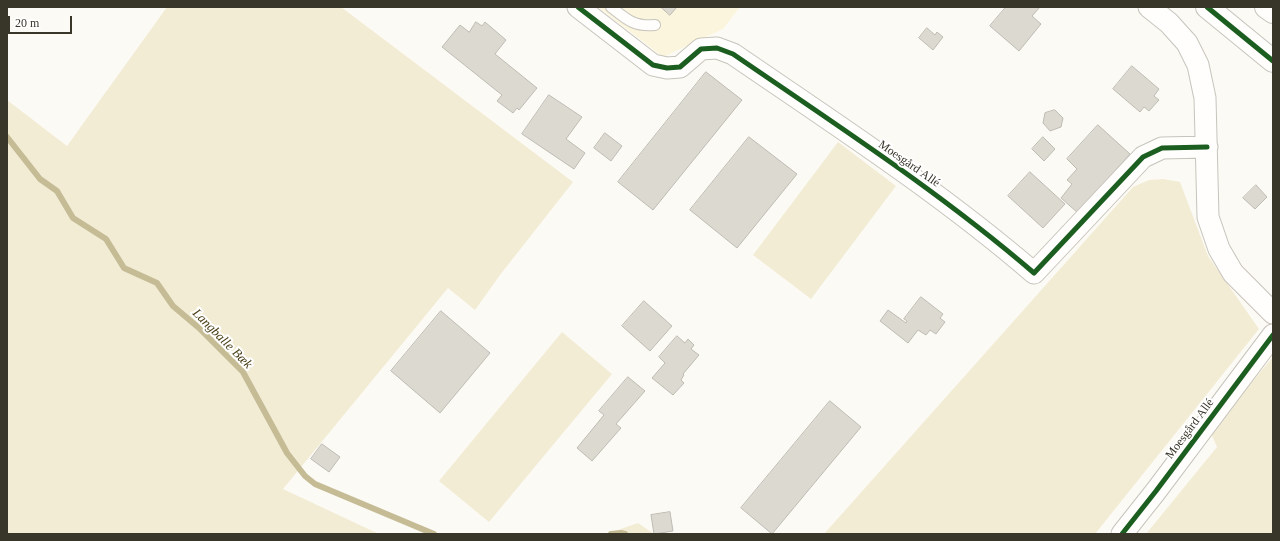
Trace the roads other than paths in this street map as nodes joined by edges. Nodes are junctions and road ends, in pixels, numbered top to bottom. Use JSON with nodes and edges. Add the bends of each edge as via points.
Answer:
{"nodes":[{"id":1,"x":578,"y":7,"type":"edge"},
{"id":2,"x":611,"y":7,"type":"edge"},
{"id":3,"x":1149,"y":7,"type":"edge"},
{"id":4,"x":1207,"y":7,"type":"edge"},
{"id":5,"x":1266,"y":7,"type":"edge"},
{"id":6,"x":1273,"y":12,"type":"edge"},
{"id":7,"x":655,"y":24,"type":"dead end"},
{"id":8,"x":1273,"y":62,"type":"edge"},
{"id":9,"x":1207,"y":147,"type":"junction"},
{"id":10,"x":1273,"y":313,"type":"edge"},
{"id":11,"x":1273,"y":335,"type":"edge"},
{"id":12,"x":1122,"y":534,"type":"edge"}],
"edges":[{"from":1,"to":9,"type":"street","name":"Moesgård Allé","via":[[653,65],[680,67],[701,49],[717,48],[733,54],[932,191],[1034,273],[1143,157],[1162,148]]},
{"from":2,"to":7,"type":"lane","via":[[629,21],[644,26]]},
{"from":3,"to":9,"type":"street","via":[[1169,23],[1187,43],[1198,66],[1205,98]]},
{"from":4,"to":8,"type":"main road"},
{"from":5,"to":6,"type":"main road"},
{"from":9,"to":10,"type":"street","via":[[1208,217],[1219,248],[1233,273]]},
{"from":11,"to":12,"type":"street","name":"Moesgård Allé"}]}
